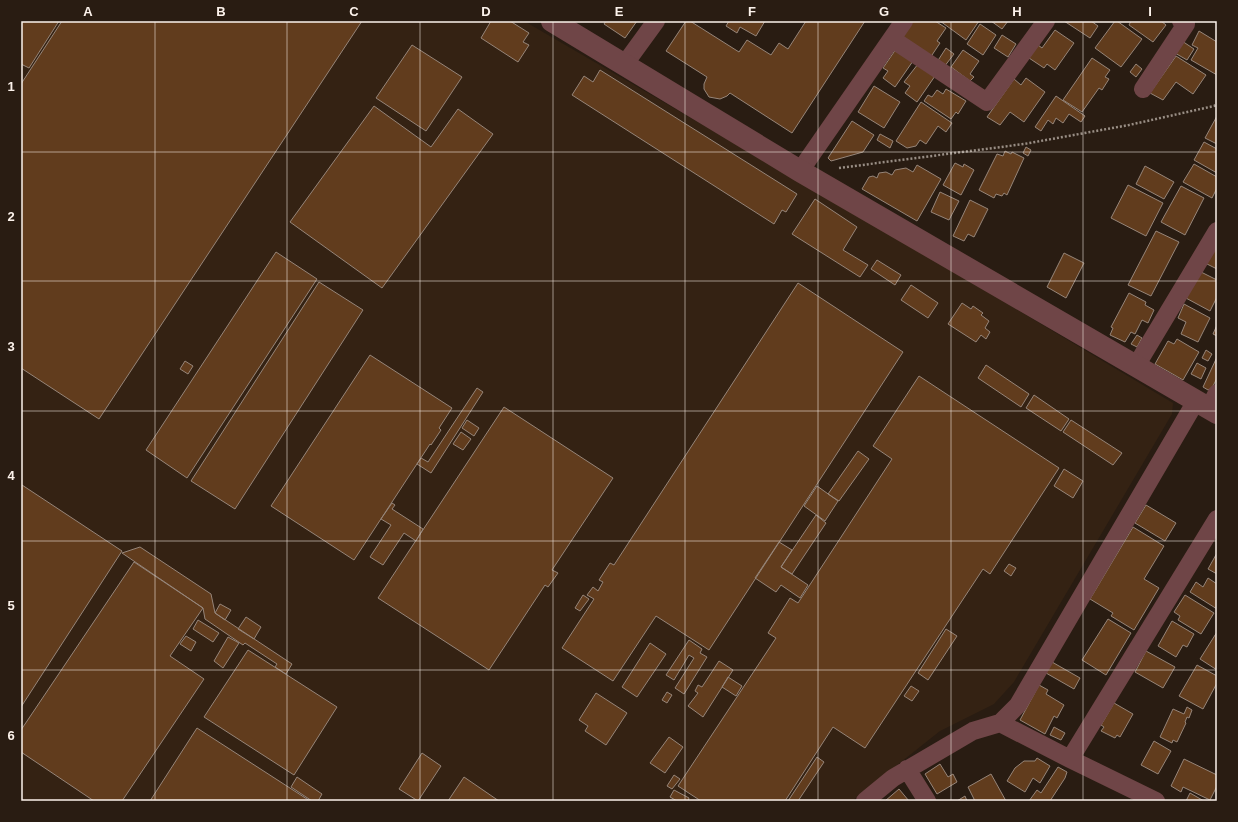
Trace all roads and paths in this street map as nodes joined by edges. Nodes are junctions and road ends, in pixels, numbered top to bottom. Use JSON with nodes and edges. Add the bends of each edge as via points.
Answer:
{"nodes":[{"id":1,"x":552,"y":21,"type":"edge"},
{"id":2,"x":656,"y":21,"type":"edge"},
{"id":3,"x":904,"y":21,"type":"edge"},
{"id":4,"x":1046,"y":21,"type":"edge"},
{"id":5,"x":1181,"y":21,"type":"edge"},
{"id":6,"x":892,"y":39,"type":"junction"},
{"id":7,"x":624,"y":65,"type":"junction"},
{"id":8,"x":1143,"y":89,"type":"dead end"},
{"id":9,"x":1217,"y":104,"type":"edge"},
{"id":10,"x":809,"y":176,"type":"junction"},
{"id":11,"x":1217,"y":231,"type":"edge"},
{"id":12,"x":1136,"y":366,"type":"junction"},
{"id":13,"x":1210,"y":404,"type":"edge"},
{"id":14,"x":1217,"y":519,"type":"edge"},
{"id":15,"x":1000,"y":723,"type":"junction"},
{"id":16,"x":1070,"y":759,"type":"junction"},
{"id":17,"x":907,"y":769,"type":"junction"},
{"id":18,"x":865,"y":801,"type":"edge"},
{"id":19,"x":927,"y":801,"type":"edge"},
{"id":20,"x":1156,"y":801,"type":"edge"}],
"edges":[{"from":1,"to":7,"type":"street"},
{"from":2,"to":7,"type":"street"},
{"from":3,"to":6,"type":"street"},
{"from":4,"to":6,"type":"street","via":[[987,102]]},
{"from":5,"to":8,"type":"street","via":[[1186,24]]},
{"from":6,"to":10,"type":"street"},
{"from":7,"to":10,"type":"street"},
{"from":9,"to":10,"type":"path","via":[[1130,125],[1024,144],[824,170]]},
{"from":10,"to":12,"type":"street"},
{"from":11,"to":12,"type":"street"},
{"from":12,"to":13,"type":"street"},
{"from":13,"to":15,"type":"street","via":[[1018,705]]},
{"from":14,"to":16,"type":"street"},
{"from":15,"to":16,"type":"street"},
{"from":15,"to":17,"type":"street","via":[[973,731]]},
{"from":16,"to":20,"type":"street"},
{"from":17,"to":18,"type":"street"},
{"from":17,"to":19,"type":"street"}]}
